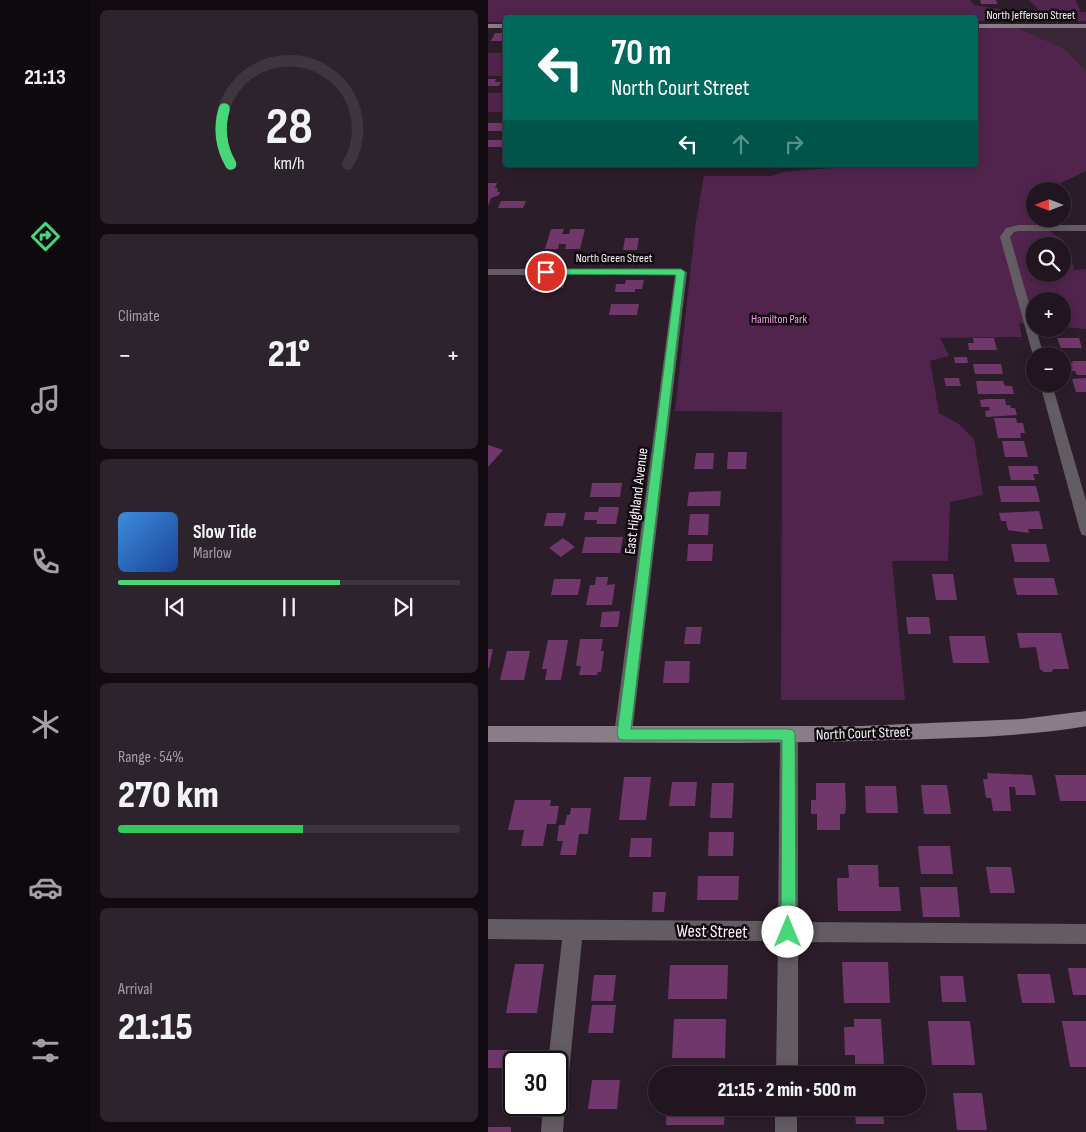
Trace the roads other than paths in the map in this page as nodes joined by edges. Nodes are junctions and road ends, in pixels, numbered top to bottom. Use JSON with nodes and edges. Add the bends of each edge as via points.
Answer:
{"nodes":[{"id":1,"x":488,"y":26,"type":"edge"},
{"id":2,"x":503,"y":26,"type":"edge"},
{"id":3,"x":978,"y":26,"type":"edge"},
{"id":4,"x":1086,"y":26,"type":"edge"},
{"id":5,"x":1086,"y":228,"type":"edge"},
{"id":6,"x":488,"y":272,"type":"edge"},
{"id":7,"x":681,"y":272,"type":"joint"},
{"id":8,"x":1035,"y":347,"type":"edge"},
{"id":9,"x":1048,"y":392,"type":"edge"},
{"id":10,"x":1086,"y":531,"type":"edge"},
{"id":11,"x":1086,"y":718,"type":"edge"},
{"id":12,"x":488,"y":734,"type":"edge"},
{"id":13,"x":623,"y":734,"type":"junction"},
{"id":14,"x":788,"y":734,"type":"junction"},
{"id":15,"x":488,"y":929,"type":"edge"},
{"id":16,"x":573,"y":930,"type":"junction"},
{"id":17,"x":788,"y":932,"type":"junction"},
{"id":18,"x":1086,"y":934,"type":"edge"},
{"id":19,"x":560,"y":1051,"type":"edge"},
{"id":20,"x":786,"y":1066,"type":"edge"},
{"id":21,"x":553,"y":1116,"type":"edge"},
{"id":22,"x":786,"y":1116,"type":"edge"},
{"id":23,"x":552,"y":1132,"type":"edge"},
{"id":24,"x":786,"y":1132,"type":"edge"}],
"edges":[{"from":1,"to":2,"type":"main road"},
{"from":3,"to":4,"type":"main road","name":"North Jefferson Street"},
{"from":5,"to":8,"type":"street","via":[[1019,228],[1007,234],[1005,242]]},
{"from":6,"to":7,"type":"street","name":"North Green Street"},
{"from":7,"to":13,"type":"street","name":"East Highland Avenue"},
{"from":9,"to":10,"type":"street"},
{"from":11,"to":14,"type":"main road","name":"North Court Street","via":[[1016,728]]},
{"from":12,"to":13,"type":"main road","name":"North Court Street"},
{"from":13,"to":14,"type":"main road","name":"North Court Street"},
{"from":14,"to":17,"type":"street"},
{"from":15,"to":16,"type":"street","name":"West Street"},
{"from":16,"to":17,"type":"street","name":"West Street"},
{"from":16,"to":19,"type":"street"},
{"from":17,"to":18,"type":"street","name":"West Street"},
{"from":17,"to":20,"type":"street"},
{"from":21,"to":23,"type":"street"},
{"from":22,"to":24,"type":"street"}]}
